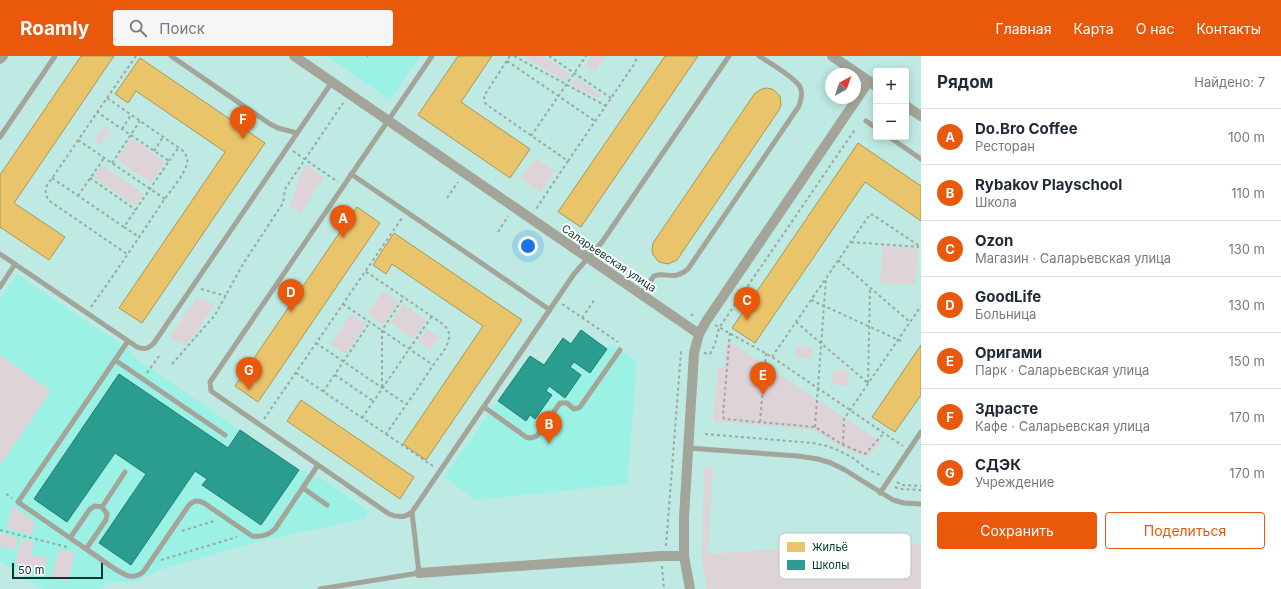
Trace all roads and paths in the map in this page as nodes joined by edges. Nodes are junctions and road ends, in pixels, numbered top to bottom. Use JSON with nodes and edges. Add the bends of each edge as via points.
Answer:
{"nodes":[{"id":1,"x":2,"y":56,"type":"edge"},
{"id":2,"x":55,"y":56,"type":"edge"},
{"id":3,"x":136,"y":56,"type":"edge"},
{"id":4,"x":171,"y":56,"type":"edge"},
{"id":5,"x":294,"y":56,"type":"edge"},
{"id":6,"x":432,"y":56,"type":"edge"},
{"id":7,"x":510,"y":56,"type":"edge"},
{"id":8,"x":514,"y":56,"type":"edge"},
{"id":9,"x":549,"y":56,"type":"edge"},
{"id":10,"x":586,"y":56,"type":"edge"},
{"id":11,"x":634,"y":56,"type":"edge"},
{"id":12,"x":729,"y":56,"type":"edge"},
{"id":13,"x":759,"y":56,"type":"edge"},
{"id":14,"x":832,"y":56,"type":"edge"},
{"id":15,"x":0,"y":59,"type":"edge"},
{"id":16,"x":507,"y":61,"type":"junction"},
{"id":17,"x":574,"y":73,"type":"junction"},
{"id":18,"x":332,"y":82,"type":"junction"},
{"id":19,"x":567,"y":84,"type":"junction"},
{"id":20,"x":873,"y":84,"type":"edge"},
{"id":21,"x":350,"y":94,"type":"junction"},
{"id":22,"x":559,"y":96,"type":"junction"},
{"id":23,"x":107,"y":98,"type":"junction"},
{"id":24,"x":611,"y":98,"type":"junction"},
{"id":25,"x":606,"y":106,"type":"junction"},
{"id":26,"x":909,"y":108,"type":"edge"},
{"id":27,"x":97,"y":112,"type":"junction"},
{"id":28,"x":131,"y":115,"type":"junction"},
{"id":29,"x":921,"y":116,"type":"edge"},
{"id":30,"x":388,"y":120,"type":"junction"},
{"id":31,"x":110,"y":121,"type":"junction"},
{"id":32,"x":140,"y":121,"type":"junction"},
{"id":33,"x":596,"y":121,"type":"junction"},
{"id":34,"x":866,"y":121,"type":"dead end"},
{"id":35,"x":107,"y":125,"type":"dead end"},
{"id":36,"x":873,"y":126,"type":"edge"},
{"id":37,"x":856,"y":128,"type":"dead end"},
{"id":38,"x":122,"y":129,"type":"junction"},
{"id":39,"x":297,"y":133,"type":"junction"},
{"id":40,"x":131,"y":135,"type":"junction"},
{"id":41,"x":532,"y":136,"type":"junction"},
{"id":42,"x":0,"y":137,"type":"edge"},
{"id":43,"x":164,"y":137,"type":"junction"},
{"id":44,"x":78,"y":140,"type":"junction"},
{"id":45,"x":894,"y":140,"type":"edge"},
{"id":46,"x":288,"y":147,"type":"junction"},
{"id":47,"x":179,"y":148,"type":"junction"},
{"id":48,"x":154,"y":151,"type":"junction"},
{"id":49,"x":104,"y":158,"type":"junction"},
{"id":50,"x":305,"y":159,"type":"junction"},
{"id":51,"x":921,"y":159,"type":"edge"},
{"id":52,"x":169,"y":161,"type":"junction"},
{"id":53,"x":568,"y":161,"type":"junction"},
{"id":54,"x":112,"y":164,"type":"junction"},
{"id":55,"x":464,"y":173,"type":"junction"},
{"id":56,"x":351,"y":174,"type":"junction"},
{"id":57,"x":52,"y":178,"type":"junction"},
{"id":58,"x":90,"y":178,"type":"junction"},
{"id":59,"x":343,"y":185,"type":"junction"},
{"id":60,"x":150,"y":190,"type":"junction"},
{"id":61,"x":78,"y":196,"type":"junction"},
{"id":62,"x":448,"y":198,"type":"dead end"},
{"id":63,"x":165,"y":200,"type":"junction"},
{"id":64,"x":542,"y":200,"type":"dead end"},
{"id":65,"x":515,"y":207,"type":"junction"},
{"id":66,"x":136,"y":210,"type":"junction"},
{"id":67,"x":406,"y":212,"type":"junction"},
{"id":68,"x":124,"y":227,"type":"junction"},
{"id":69,"x":498,"y":232,"type":"dead end"},
{"id":70,"x":139,"y":237,"type":"junction"},
{"id":71,"x":851,"y":242,"type":"junction"},
{"id":72,"x":921,"y":247,"type":"edge"},
{"id":73,"x":0,"y":254,"type":"edge"},
{"id":74,"x":127,"y":254,"type":"junction"},
{"id":75,"x":589,"y":258,"type":"junction"},
{"id":76,"x":838,"y":260,"type":"junction"},
{"id":77,"x":15,"y":264,"type":"junction"},
{"id":78,"x":365,"y":271,"type":"junction"},
{"id":79,"x":826,"y":278,"type":"junction"},
{"id":80,"x":193,"y":286,"type":"junction"},
{"id":81,"x":0,"y":287,"type":"edge"},
{"id":82,"x":870,"y":288,"type":"junction"},
{"id":83,"x":641,"y":294,"type":"junction"},
{"id":84,"x":226,"y":296,"type":"junction"},
{"id":85,"x":404,"y":297,"type":"junction"},
{"id":86,"x":595,"y":299,"type":"dead end"},
{"id":87,"x":556,"y":300,"type":"junction"},
{"id":88,"x":811,"y":300,"type":"junction"},
{"id":89,"x":343,"y":304,"type":"junction"},
{"id":90,"x":824,"y":306,"type":"junction"},
{"id":91,"x":921,"y":306,"type":"edge"},
{"id":92,"x":550,"y":310,"type":"junction"},
{"id":93,"x":87,"y":313,"type":"junction"},
{"id":94,"x":432,"y":316,"type":"junction"},
{"id":95,"x":582,"y":318,"type":"junction"},
{"id":96,"x":370,"y":322,"type":"junction"},
{"id":97,"x":796,"y":322,"type":"junction"},
{"id":98,"x":910,"y":322,"type":"junction"},
{"id":99,"x":870,"y":327,"type":"junction"},
{"id":100,"x":719,"y":328,"type":"junction"},
{"id":101,"x":382,"y":330,"type":"junction"},
{"id":102,"x":699,"y":334,"type":"junction"},
{"id":103,"x":730,"y":334,"type":"junction"},
{"id":104,"x":898,"y":340,"type":"junction"},
{"id":105,"x":128,"y":341,"type":"junction"},
{"id":106,"x":902,"y":341,"type":"dead end"},
{"id":107,"x":316,"y":343,"type":"junction"},
{"id":108,"x":620,"y":343,"type":"dead end"},
{"id":109,"x":822,"y":343,"type":"junction"},
{"id":110,"x":409,"y":349,"type":"junction"},
{"id":111,"x":620,"y":350,"type":"dead end"},
{"id":112,"x":766,"y":353,"type":"junction"},
{"id":113,"x":710,"y":354,"type":"dead end"},
{"id":114,"x":159,"y":356,"type":"dead end"},
{"id":115,"x":772,"y":356,"type":"junction"},
{"id":116,"x":680,"y":357,"type":"dead end"},
{"id":117,"x":115,"y":360,"type":"junction"},
{"id":118,"x":343,"y":362,"type":"junction"},
{"id":119,"x":172,"y":364,"type":"dead end"},
{"id":120,"x":433,"y":365,"type":"junction"},
{"id":121,"x":296,"y":373,"type":"junction"},
{"id":122,"x":335,"y":375,"type":"junction"},
{"id":123,"x":143,"y":379,"type":"junction"},
{"id":124,"x":868,"y":383,"type":"junction"},
{"id":125,"x":382,"y":388,"type":"junction"},
{"id":126,"x":818,"y":388,"type":"junction"},
{"id":127,"x":323,"y":392,"type":"junction"},
{"id":128,"x":374,"y":401,"type":"junction"},
{"id":129,"x":406,"y":405,"type":"junction"},
{"id":130,"x":484,"y":407,"type":"junction"},
{"id":131,"x":270,"y":410,"type":"dead end"},
{"id":132,"x":850,"y":410,"type":"junction"},
{"id":133,"x":362,"y":418,"type":"junction"},
{"id":134,"x":760,"y":422,"type":"junction"},
{"id":135,"x":815,"y":427,"type":"junction"},
{"id":136,"x":921,"y":432,"type":"edge"},
{"id":137,"x":884,"y":433,"type":"junction"},
{"id":138,"x":386,"y":434,"type":"junction"},
{"id":139,"x":705,"y":434,"type":"dead end"},
{"id":140,"x":225,"y":435,"type":"dead end"},
{"id":141,"x":843,"y":445,"type":"junction"},
{"id":142,"x":688,"y":448,"type":"junction"},
{"id":143,"x":909,"y":450,"type":"junction"},
{"id":144,"x":425,"y":461,"type":"dead end"},
{"id":145,"x":318,"y":465,"type":"junction"},
{"id":146,"x":126,"y":472,"type":"dead end"},
{"id":147,"x":888,"y":481,"type":"junction"},
{"id":148,"x":921,"y":486,"type":"edge"},
{"id":149,"x":303,"y":488,"type":"junction"},
{"id":150,"x":921,"y":490,"type":"edge"},
{"id":151,"x":880,"y":492,"type":"junction"},
{"id":152,"x":921,"y":504,"type":"edge"},
{"id":153,"x":327,"y":505,"type":"dead end"},
{"id":154,"x":102,"y":507,"type":"junction"},
{"id":155,"x":412,"y":512,"type":"junction"},
{"id":156,"x":224,"y":517,"type":"junction"},
{"id":157,"x":0,"y":530,"type":"edge"},
{"id":158,"x":248,"y":533,"type":"junction"},
{"id":159,"x":169,"y":534,"type":"junction"},
{"id":160,"x":70,"y":538,"type":"junction"},
{"id":161,"x":78,"y":544,"type":"junction"},
{"id":162,"x":86,"y":549,"type":"junction"},
{"id":163,"x":661,"y":556,"type":"junction"},
{"id":164,"x":684,"y":556,"type":"junction"},
{"id":165,"x":149,"y":564,"type":"junction"},
{"id":166,"x":419,"y":573,"type":"junction"},
{"id":167,"x":320,"y":589,"type":"edge"},
{"id":168,"x":664,"y":589,"type":"edge"},
{"id":169,"x":690,"y":589,"type":"edge"}],
"edges":[{"from":1,"to":15,"type":"street"},
{"from":2,"to":42,"type":"lane"},
{"from":3,"to":23,"type":"path"},
{"from":4,"to":39,"type":"lane","via":[[270,124]]},
{"from":5,"to":18,"type":"street","name":"Саларьевская улица"},
{"from":6,"to":30,"type":"lane"},
{"from":7,"to":16,"type":"path"},
{"from":8,"to":19,"type":"path"},
{"from":9,"to":17,"type":"path"},
{"from":10,"to":17,"type":"path"},
{"from":11,"to":24,"type":"path","via":[[636,60],[633,66]]},
{"from":12,"to":75,"type":"lane"},
{"from":13,"to":83,"type":"lane","via":[[800,87],[802,97],[799,106],[688,269],[673,276],[654,276]]},
{"from":14,"to":20,"type":"street"},
{"from":16,"to":22,"type":"path"},
{"from":16,"to":41,"type":"path","via":[[484,96],[485,103]]},
{"from":17,"to":19,"type":"path"},
{"from":17,"to":24,"type":"path"},
{"from":18,"to":21,"type":"street","name":"Саларьевская улица"},
{"from":18,"to":39,"type":"lane"},
{"from":19,"to":22,"type":"path"},
{"from":19,"to":25,"type":"path"},
{"from":20,"to":102,"type":"street"},
{"from":21,"to":30,"type":"street","name":"Саларьевская улица"},
{"from":21,"to":50,"type":"path"},
{"from":22,"to":33,"type":"path"},
{"from":22,"to":41,"type":"path"},
{"from":23,"to":27,"type":"path"},
{"from":23,"to":28,"type":"path"},
{"from":24,"to":25,"type":"path"},
{"from":25,"to":33,"type":"path"},
{"from":26,"to":29,"type":"street"},
{"from":27,"to":31,"type":"path"},
{"from":27,"to":44,"type":"path"},
{"from":28,"to":32,"type":"path"},
{"from":28,"to":38,"type":"path"},
{"from":30,"to":55,"type":"street","name":"Саларьевская улица"},
{"from":30,"to":56,"type":"lane"},
{"from":31,"to":35,"type":"path"},
{"from":31,"to":38,"type":"path"},
{"from":32,"to":40,"type":"path"},
{"from":32,"to":43,"type":"path"},
{"from":33,"to":53,"type":"path"},
{"from":34,"to":36,"type":"lane"},
{"from":37,"to":100,"type":"path"},
{"from":38,"to":40,"type":"path"},
{"from":39,"to":46,"type":"lane"},
{"from":40,"to":48,"type":"path"},
{"from":40,"to":54,"type":"path"},
{"from":41,"to":53,"type":"path"},
{"from":43,"to":47,"type":"path"},
{"from":43,"to":48,"type":"path"},
{"from":44,"to":49,"type":"path"},
{"from":44,"to":57,"type":"path"},
{"from":45,"to":51,"type":"lane"},
{"from":46,"to":50,"type":"path"},
{"from":46,"to":80,"type":"lane"},
{"from":47,"to":52,"type":"path"},
{"from":47,"to":63,"type":"path","via":[[185,154],[188,163]]},
{"from":48,"to":52,"type":"path"},
{"from":49,"to":54,"type":"path"},
{"from":49,"to":58,"type":"path"},
{"from":50,"to":59,"type":"path"},
{"from":50,"to":84,"type":"path","via":[[285,189],[283,203]]},
{"from":52,"to":60,"type":"path"},
{"from":53,"to":64,"type":"path"},
{"from":54,"to":60,"type":"path"},
{"from":55,"to":62,"type":"path"},
{"from":55,"to":65,"type":"street","name":"Саларьевская улица"},
{"from":56,"to":59,"type":"lane"},
{"from":56,"to":67,"type":"lane"},
{"from":57,"to":61,"type":"path"},
{"from":57,"to":74,"type":"path","via":[[46,187],[46,198]]},
{"from":58,"to":61,"type":"path"},
{"from":58,"to":66,"type":"path"},
{"from":59,"to":145,"type":"lane","via":[[210,382],[211,391]]},
{"from":60,"to":63,"type":"path"},
{"from":60,"to":66,"type":"path"},
{"from":61,"to":68,"type":"path"},
{"from":63,"to":70,"type":"path"},
{"from":65,"to":69,"type":"path"},
{"from":65,"to":75,"type":"street","name":"Саларьевская улица"},
{"from":66,"to":68,"type":"path"},
{"from":67,"to":78,"type":"path"},
{"from":67,"to":92,"type":"lane"},
{"from":68,"to":70,"type":"path"},
{"from":70,"to":74,"type":"path"},
{"from":71,"to":72,"type":"path"},
{"from":71,"to":72,"type":"path","via":[[871,214]]},
{"from":71,"to":76,"type":"path"},
{"from":73,"to":77,"type":"lane"},
{"from":74,"to":93,"type":"path"},
{"from":75,"to":83,"type":"street","name":"Саларьевская улица"},
{"from":75,"to":87,"type":"lane"},
{"from":76,"to":79,"type":"path"},
{"from":76,"to":82,"type":"path"},
{"from":77,"to":81,"type":"lane"},
{"from":77,"to":93,"type":"lane"},
{"from":78,"to":85,"type":"path"},
{"from":78,"to":89,"type":"path"},
{"from":79,"to":88,"type":"path"},
{"from":79,"to":90,"type":"path"},
{"from":80,"to":84,"type":"path"},
{"from":80,"to":105,"type":"lane","via":[[154,343],[142,349]]},
{"from":82,"to":98,"type":"path"},
{"from":82,"to":99,"type":"path"},
{"from":83,"to":102,"type":"street","name":"Саларьевская улица"},
{"from":84,"to":119,"type":"path","via":[[210,320]]},
{"from":85,"to":94,"type":"path"},
{"from":85,"to":101,"type":"path"},
{"from":86,"to":95,"type":"path"},
{"from":87,"to":92,"type":"lane"},
{"from":87,"to":95,"type":"path"},
{"from":88,"to":90,"type":"path"},
{"from":88,"to":97,"type":"path"},
{"from":89,"to":96,"type":"path"},
{"from":89,"to":107,"type":"path"},
{"from":90,"to":99,"type":"path"},
{"from":90,"to":109,"type":"path"},
{"from":91,"to":98,"type":"path"},
{"from":92,"to":130,"type":"lane"},
{"from":93,"to":105,"type":"lane"},
{"from":94,"to":110,"type":"path"},
{"from":94,"to":120,"type":"path","via":[[447,328],[449,334],[447,345]]},
{"from":95,"to":108,"type":"path"},
{"from":96,"to":101,"type":"path"},
{"from":96,"to":118,"type":"path"},
{"from":97,"to":109,"type":"path"},
{"from":97,"to":115,"type":"path"},
{"from":98,"to":104,"type":"path"},
{"from":99,"to":104,"type":"path"},
{"from":99,"to":124,"type":"path"},
{"from":100,"to":103,"type":"path"},
{"from":100,"to":113,"type":"path"},
{"from":101,"to":110,"type":"path"},
{"from":101,"to":125,"type":"path"},
{"from":102,"to":142,"type":"street","via":[[694,352]]},
{"from":103,"to":112,"type":"path"},
{"from":103,"to":134,"type":"path","via":[[723,417],[727,420]]},
{"from":104,"to":106,"type":"path"},
{"from":104,"to":124,"type":"path"},
{"from":105,"to":117,"type":"lane"},
{"from":107,"to":118,"type":"path"},
{"from":107,"to":121,"type":"path"},
{"from":109,"to":124,"type":"path"},
{"from":109,"to":126,"type":"path"},
{"from":110,"to":120,"type":"path"},
{"from":110,"to":125,"type":"path"},
{"from":111,"to":130,"type":"lane","via":[[580,406],[574,409],[566,403],[560,403],[533,438],[526,437]]},
{"from":112,"to":115,"type":"path"},
{"from":112,"to":134,"type":"path"},
{"from":114,"to":123,"type":"path"},
{"from":115,"to":126,"type":"path"},
{"from":116,"to":163,"type":"path","via":[[667,544],[660,547]]},
{"from":117,"to":123,"type":"lane"},
{"from":117,"to":160,"type":"lane","via":[[18,502]]},
{"from":118,"to":122,"type":"path"},
{"from":118,"to":125,"type":"path"},
{"from":120,"to":129,"type":"path"},
{"from":121,"to":127,"type":"path"},
{"from":121,"to":131,"type":"path"},
{"from":122,"to":127,"type":"path"},
{"from":122,"to":128,"type":"path"},
{"from":123,"to":140,"type":"lane"},
{"from":124,"to":132,"type":"path"},
{"from":125,"to":128,"type":"path"},
{"from":125,"to":129,"type":"path"},
{"from":126,"to":132,"type":"path"},
{"from":126,"to":135,"type":"path"},
{"from":127,"to":133,"type":"path"},
{"from":128,"to":133,"type":"path"},
{"from":129,"to":138,"type":"path"},
{"from":130,"to":155,"type":"lane"},
{"from":132,"to":137,"type":"path"},
{"from":132,"to":141,"type":"path","via":[[844,418]]},
{"from":133,"to":138,"type":"path"},
{"from":134,"to":135,"type":"path"},
{"from":135,"to":141,"type":"path"},
{"from":136,"to":143,"type":"lane"},
{"from":137,"to":141,"type":"path","via":[[865,454]]},
{"from":137,"to":143,"type":"path"},
{"from":138,"to":144,"type":"path"},
{"from":139,"to":147,"type":"path","via":[[827,446],[853,458]]},
{"from":142,"to":151,"type":"lane","via":[[818,459],[845,470]]},
{"from":142,"to":164,"type":"street"},
{"from":143,"to":147,"type":"lane"},
{"from":145,"to":149,"type":"lane"},
{"from":145,"to":155,"type":"lane","via":[[389,514],[400,518]]},
{"from":146,"to":154,"type":"lane"},
{"from":147,"to":148,"type":"path"},
{"from":147,"to":150,"type":"path","via":[[899,489]]},
{"from":147,"to":151,"type":"lane"},
{"from":149,"to":153,"type":"lane"},
{"from":149,"to":158,"type":"lane","via":[[273,531],[255,536]]},
{"from":151,"to":152,"type":"lane","via":[[897,502]]},
{"from":154,"to":160,"type":"lane","via":[[90,508]]},
{"from":154,"to":162,"type":"lane","via":[[107,514],[106,520]]},
{"from":155,"to":166,"type":"lane"},
{"from":156,"to":158,"type":"lane"},
{"from":156,"to":159,"type":"path"},
{"from":156,"to":159,"type":"lane","via":[[204,503],[196,501],[190,505]]},
{"from":157,"to":161,"type":"path","via":[[71,548]]},
{"from":158,"to":165,"type":"path"},
{"from":159,"to":165,"type":"lane"},
{"from":160,"to":161,"type":"lane"},
{"from":161,"to":162,"type":"lane"},
{"from":162,"to":165,"type":"lane","via":[[129,576],[144,572]]},
{"from":163,"to":164,"type":"street"},
{"from":163,"to":166,"type":"street"},
{"from":163,"to":168,"type":"path"},
{"from":164,"to":169,"type":"street"},
{"from":166,"to":167,"type":"lane"}]}
